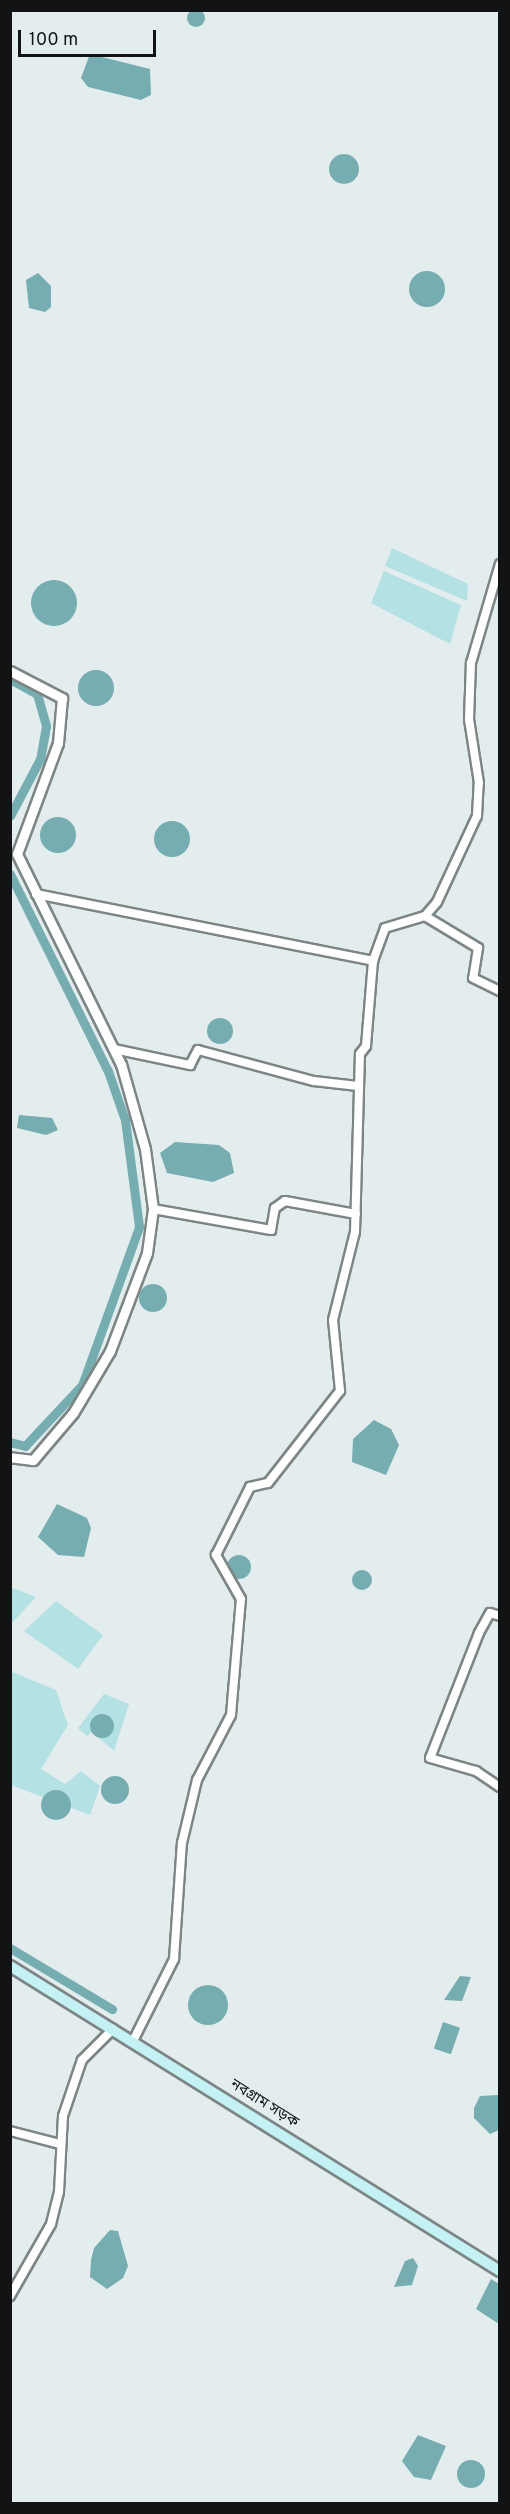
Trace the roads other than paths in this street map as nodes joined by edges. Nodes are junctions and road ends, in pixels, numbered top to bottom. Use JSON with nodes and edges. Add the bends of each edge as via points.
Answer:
{"nodes":[{"id":1,"x":500,"y":564,"type":"edge"},
{"id":2,"x":10,"y":671,"type":"edge"},
{"id":3,"x":36,"y":894,"type":"junction"},
{"id":4,"x":425,"y":916,"type":"junction"},
{"id":5,"x":373,"y":961,"type":"junction"},
{"id":6,"x":500,"y":991,"type":"edge"},
{"id":7,"x":114,"y":1049,"type":"junction"},
{"id":8,"x":358,"y":1086,"type":"junction"},
{"id":9,"x":153,"y":1209,"type":"junction"},
{"id":10,"x":356,"y":1214,"type":"junction"},
{"id":11,"x":10,"y":1457,"type":"edge"},
{"id":12,"x":500,"y":1616,"type":"edge"},
{"id":13,"x":500,"y":1787,"type":"edge"},
{"id":14,"x":10,"y":1966,"type":"edge"},
{"id":15,"x":113,"y":2029,"type":"junction"},
{"id":16,"x":133,"y":2041,"type":"junction"},
{"id":17,"x":10,"y":2131,"type":"edge"},
{"id":18,"x":60,"y":2144,"type":"junction"},
{"id":19,"x":500,"y":2271,"type":"edge"},
{"id":20,"x":10,"y":2296,"type":"edge"}],
"edges":[{"from":1,"to":4,"type":"street","via":[[471,663],[469,719],[480,806],[447,883]]},
{"from":2,"to":3,"type":"street","via":[[45,685],[62,698],[64,708],[51,764],[17,843],[17,854]]},
{"from":3,"to":5,"type":"street"},
{"from":3,"to":7,"type":"street"},
{"from":4,"to":5,"type":"street","via":[[385,928]]},
{"from":4,"to":6,"type":"street","via":[[478,948],[473,978]]},
{"from":5,"to":8,"type":"street"},
{"from":7,"to":8,"type":"street","via":[[190,1065],[198,1050],[314,1081]]},
{"from":7,"to":9,"type":"street","via":[[137,1111]]},
{"from":8,"to":10,"type":"street"},
{"from":9,"to":10,"type":"street","via":[[271,1230],[275,1208],[285,1201]]},
{"from":9,"to":11,"type":"street","via":[[147,1252],[110,1351],[73,1413],[33,1460]]},
{"from":10,"to":16,"type":"street","via":[[333,1320],[340,1391],[268,1483],[250,1487],[216,1555],[241,1599],[231,1715],[197,1780],[182,1843],[174,1959]]},
{"from":12,"to":13,"type":"street","via":[[489,1613],[479,1633],[430,1758],[476,1771]]},
{"from":14,"to":15,"type":"main road","name":"নবগ্রাম সড়ক"},
{"from":15,"to":16,"type":"main road","name":"নবগ্রাম সড়ক"},
{"from":15,"to":18,"type":"street","via":[[82,2061],[63,2116]]},
{"from":16,"to":19,"type":"main road","name":"নবগ্রাম সড়ক"},
{"from":17,"to":18,"type":"street"},
{"from":18,"to":20,"type":"street","via":[[59,2192],[51,2224]]}]}
